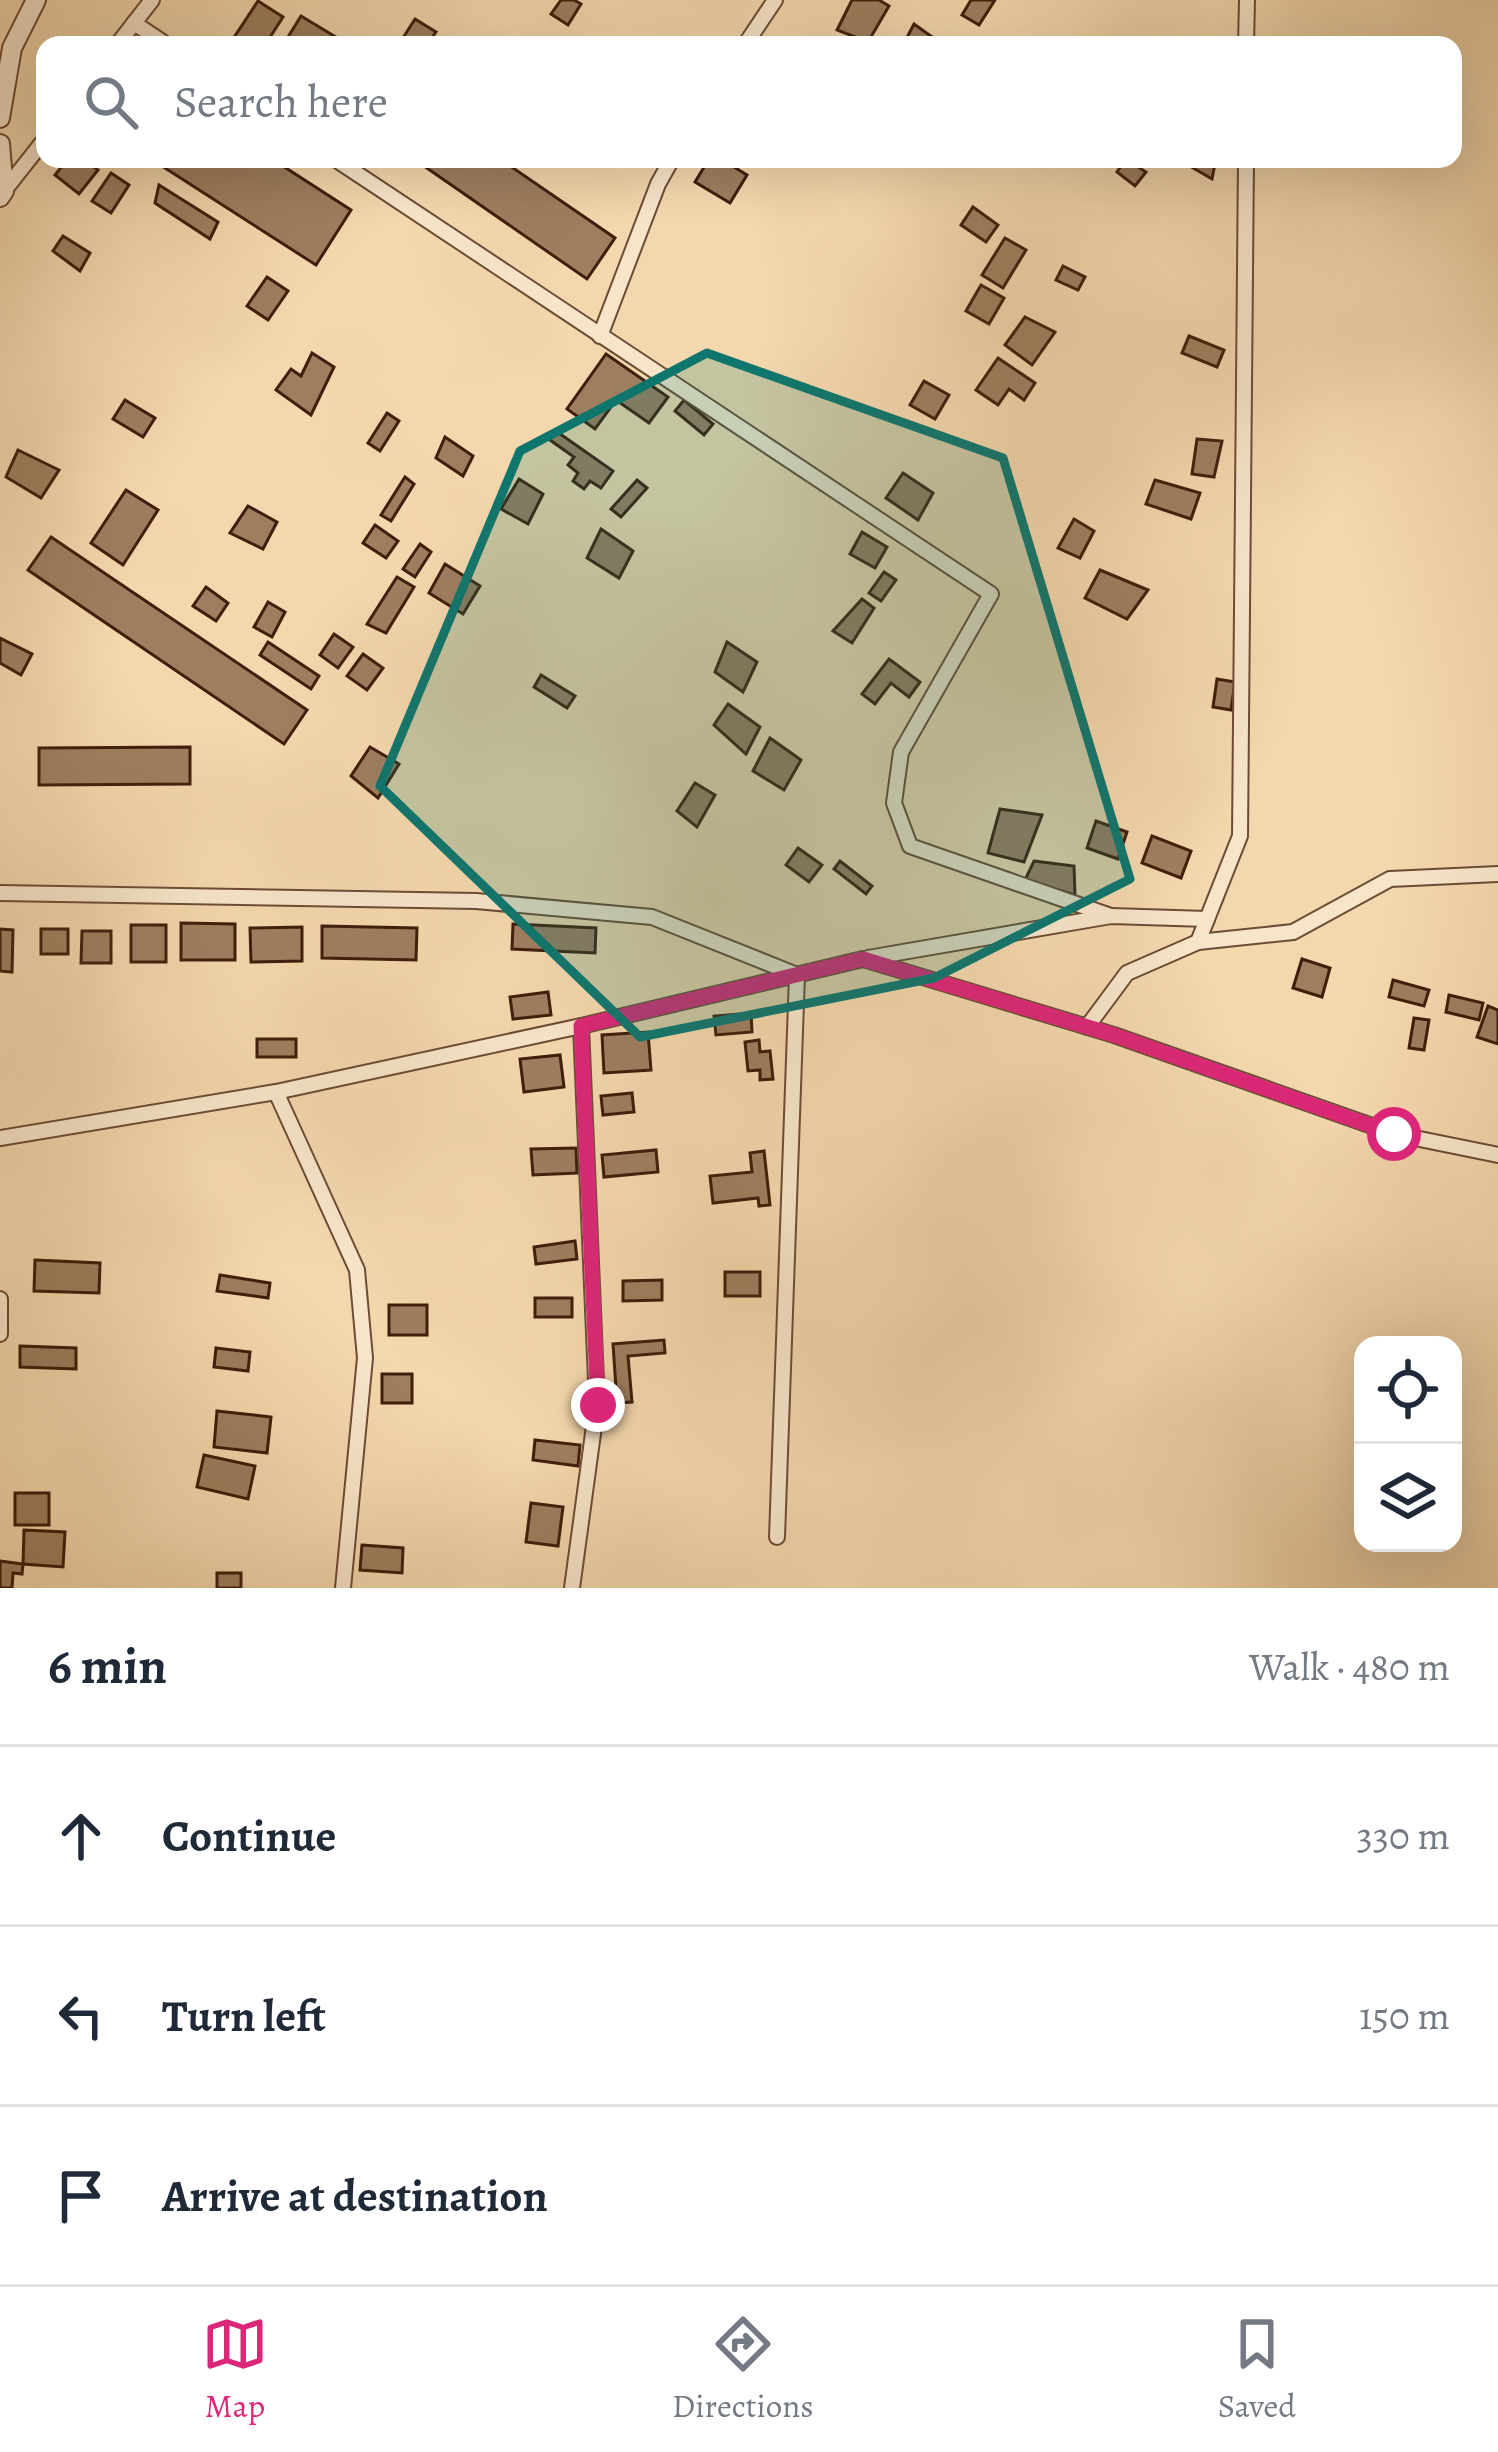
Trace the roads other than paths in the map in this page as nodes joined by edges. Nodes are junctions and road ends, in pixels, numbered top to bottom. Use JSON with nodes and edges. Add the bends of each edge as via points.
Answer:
{"nodes":[{"id":1,"x":36,"y":0,"type":"edge"},
{"id":2,"x":152,"y":0,"type":"edge"},
{"id":3,"x":775,"y":0,"type":"edge"},
{"id":4,"x":1246,"y":0,"type":"edge"},
{"id":5,"x":134,"y":23,"type":"junction"},
{"id":6,"x":124,"y":36,"type":"edge"},
{"id":7,"x":154,"y":36,"type":"edge"},
{"id":8,"x":751,"y":36,"type":"edge"},
{"id":9,"x":1246,"y":36,"type":"edge"},
{"id":10,"x":0,"y":118,"type":"edge"},
{"id":11,"x":0,"y":144,"type":"edge"},
{"id":12,"x":36,"y":151,"type":"edge"},
{"id":13,"x":348,"y":168,"type":"edge"},
{"id":14,"x":667,"y":168,"type":"edge"},
{"id":15,"x":1246,"y":168,"type":"edge"},
{"id":16,"x":2,"y":194,"type":"edge"},
{"id":17,"x":600,"y":336,"type":"junction"},
{"id":18,"x":1498,"y":874,"type":"edge"},
{"id":19,"x":0,"y":892,"type":"edge"},
{"id":20,"x":1111,"y":916,"type":"junction"},
{"id":21,"x":1207,"y":919,"type":"junction"},
{"id":22,"x":1198,"y":942,"type":"junction"},
{"id":23,"x":863,"y":959,"type":"junction"},
{"id":24,"x":797,"y":975,"type":"junction"},
{"id":25,"x":581,"y":1026,"type":"junction"},
{"id":26,"x":1087,"y":1027,"type":"junction"},
{"id":27,"x":276,"y":1092,"type":"junction"},
{"id":28,"x":0,"y":1138,"type":"edge"},
{"id":29,"x":1498,"y":1154,"type":"edge"},
{"id":30,"x":0,"y":1299,"type":"edge"},
{"id":31,"x":0,"y":1334,"type":"edge"},
{"id":32,"x":778,"y":1537,"type":"dead end"},
{"id":33,"x":343,"y":1588,"type":"edge"},
{"id":34,"x":572,"y":1588,"type":"edge"}],
"edges":[{"from":1,"to":10,"type":"street","via":[[12,48]]},
{"from":2,"to":5,"type":"street"},
{"from":3,"to":8,"type":"street"},
{"from":4,"to":9,"type":"street"},
{"from":5,"to":6,"type":"street"},
{"from":5,"to":7,"type":"street"},
{"from":11,"to":16,"type":"street"},
{"from":12,"to":16,"type":"street"},
{"from":13,"to":17,"type":"street"},
{"from":14,"to":17,"type":"street"},
{"from":15,"to":21,"type":"street","via":[[1240,836]]},
{"from":17,"to":20,"type":"street","via":[[991,594],[901,752],[894,803],[902,825],[910,846]]},
{"from":18,"to":22,"type":"street","via":[[1390,879],[1293,932]]},
{"from":19,"to":24,"type":"street","via":[[476,901],[652,917]]},
{"from":20,"to":21,"type":"street"},
{"from":20,"to":23,"type":"street"},
{"from":21,"to":22,"type":"street"},
{"from":22,"to":26,"type":"street","via":[[1127,973]]},
{"from":23,"to":24,"type":"street"},
{"from":23,"to":26,"type":"street"},
{"from":24,"to":25,"type":"street"},
{"from":24,"to":32,"type":"street"},
{"from":25,"to":27,"type":"street"},
{"from":25,"to":34,"type":"street","via":[[598,1405]]},
{"from":26,"to":29,"type":"street","via":[[1394,1134]]},
{"from":27,"to":28,"type":"street"},
{"from":27,"to":33,"type":"street","via":[[357,1270],[365,1358]]},
{"from":30,"to":31,"type":"street"}]}
